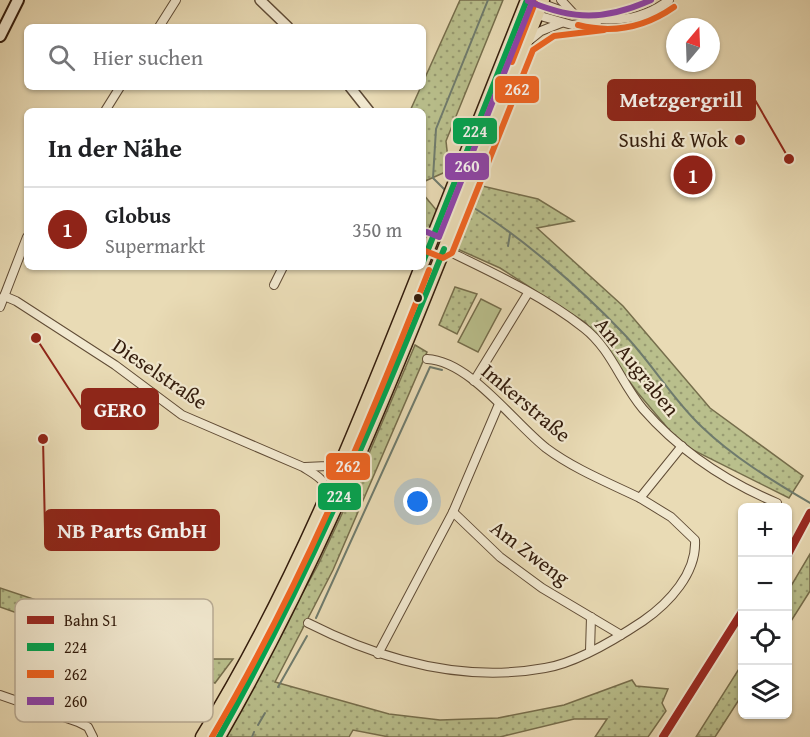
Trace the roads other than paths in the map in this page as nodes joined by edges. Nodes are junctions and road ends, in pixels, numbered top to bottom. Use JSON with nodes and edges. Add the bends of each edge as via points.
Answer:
{"nodes":[{"id":1,"x":18,"y":0,"type":"edge"},
{"id":2,"x":176,"y":0,"type":"edge"},
{"id":3,"x":260,"y":0,"type":"edge"},
{"id":4,"x":561,"y":0,"type":"edge"},
{"id":5,"x":669,"y":0,"type":"edge"},
{"id":6,"x":526,"y":5,"type":"edge"},
{"id":7,"x":539,"y":5,"type":"edge"},
{"id":8,"x":576,"y":15,"type":"junction"},
{"id":9,"x":602,"y":21,"type":"junction"},
{"id":10,"x":562,"y":23,"type":"junction"},
{"id":11,"x":161,"y":24,"type":"edge"},
{"id":12,"x":285,"y":24,"type":"edge"},
{"id":13,"x":0,"y":36,"type":"edge"},
{"id":14,"x":525,"y":45,"type":"junction"},
{"id":15,"x":118,"y":90,"type":"edge"},
{"id":16,"x":352,"y":90,"type":"edge"},
{"id":17,"x":107,"y":108,"type":"edge"},
{"id":18,"x":367,"y":108,"type":"edge"},
{"id":19,"x":427,"y":242,"type":"edge"},
{"id":20,"x":24,"y":245,"type":"edge"},
{"id":21,"x":444,"y":249,"type":"junction"},
{"id":22,"x":282,"y":270,"type":"edge"},
{"id":23,"x":420,"y":270,"type":"edge"},
{"id":24,"x":274,"y":285,"type":"dead end"},
{"id":25,"x":528,"y":293,"type":"junction"},
{"id":26,"x":4,"y":297,"type":"junction"},
{"id":27,"x":0,"y":307,"type":"edge"},
{"id":28,"x":427,"y":359,"type":"dead end"},
{"id":29,"x":474,"y":381,"type":"junction"},
{"id":30,"x":499,"y":404,"type":"junction"},
{"id":31,"x":681,"y":446,"type":"junction"},
{"id":32,"x":344,"y":456,"type":"junction"},
{"id":33,"x":303,"y":467,"type":"junction"},
{"id":34,"x":328,"y":493,"type":"junction"},
{"id":35,"x":640,"y":498,"type":"junction"},
{"id":36,"x":777,"y":502,"type":"dead end"},
{"id":37,"x":453,"y":512,"type":"junction"},
{"id":38,"x":591,"y":617,"type":"junction"},
{"id":39,"x":308,"y":623,"type":"dead end"},
{"id":40,"x":621,"y":635,"type":"junction"},
{"id":41,"x":590,"y":651,"type":"junction"},
{"id":42,"x":378,"y":654,"type":"junction"},
{"id":43,"x":0,"y":695,"type":"edge"},
{"id":44,"x":15,"y":700,"type":"edge"},
{"id":45,"x":213,"y":719,"type":"edge"},
{"id":46,"x":78,"y":722,"type":"edge"},
{"id":47,"x":211,"y":722,"type":"edge"},
{"id":48,"x":93,"y":737,"type":"edge"},
{"id":49,"x":202,"y":737,"type":"edge"},
{"id":50,"x":219,"y":737,"type":"edge"}],
"edges":[{"from":1,"to":13,"type":"main road"},
{"from":2,"to":11,"type":"street"},
{"from":3,"to":12,"type":"street"},
{"from":4,"to":8,"type":"street"},
{"from":5,"to":9,"type":"street","via":[[628,19]]},
{"from":6,"to":7,"type":"main road"},
{"from":6,"to":19,"type":"main road","via":[[440,219]]},
{"from":7,"to":8,"type":"street"},
{"from":7,"to":10,"type":"street"},
{"from":7,"to":14,"type":"main road"},
{"from":8,"to":9,"type":"street"},
{"from":9,"to":10,"type":"street"},
{"from":10,"to":14,"type":"street","via":[[541,31]]},
{"from":14,"to":21,"type":"main road"},
{"from":15,"to":17,"type":"street"},
{"from":16,"to":18,"type":"street"},
{"from":19,"to":21,"type":"main road"},
{"from":20,"to":26,"type":"street"},
{"from":21,"to":25,"type":"street","name":"Am Augraben"},
{"from":21,"to":50,"type":"main road","via":[[346,489]]},
{"from":22,"to":24,"type":"street"},
{"from":23,"to":32,"type":"main road"},
{"from":25,"to":29,"type":"street"},
{"from":25,"to":31,"type":"street","name":"Am Augraben","via":[[585,328],[613,360],[642,408]]},
{"from":26,"to":27,"type":"street"},
{"from":26,"to":33,"type":"street","name":"Dieselstraße","via":[[88,348],[182,415]]},
{"from":28,"to":29,"type":"street","name":"Imkerstraße","via":[[443,360]]},
{"from":29,"to":30,"type":"street","name":"Imkerstraße"},
{"from":30,"to":35,"type":"street","name":"Imkerstraße","via":[[547,448]]},
{"from":30,"to":37,"type":"street"},
{"from":31,"to":35,"type":"street"},
{"from":31,"to":36,"type":"street","name":"Am Augraben","via":[[725,478]]},
{"from":32,"to":33,"type":"street","via":[[327,466]]},
{"from":32,"to":34,"type":"main road"},
{"from":33,"to":34,"type":"street","name":"Dieselstraße","via":[[319,477]]},
{"from":34,"to":45,"type":"main road","via":[[270,618]]},
{"from":35,"to":40,"type":"street","name":"Imkerstraße","via":[[679,525],[695,540],[696,550],[684,579],[668,599]]},
{"from":37,"to":38,"type":"street","name":"Am Zweng","via":[[500,557]]},
{"from":37,"to":42,"type":"street"},
{"from":38,"to":40,"type":"street","name":"Am Zweng"},
{"from":38,"to":41,"type":"street"},
{"from":39,"to":42,"type":"street","name":"Imkerstraße"},
{"from":40,"to":41,"type":"street","name":"Imkerstraße"},
{"from":41,"to":42,"type":"street","name":"Imkerstraße","via":[[547,668],[493,674],[423,666]]},
{"from":43,"to":44,"type":"street"},
{"from":46,"to":48,"type":"street","via":[[88,727]]},
{"from":47,"to":49,"type":"main road"}]}
